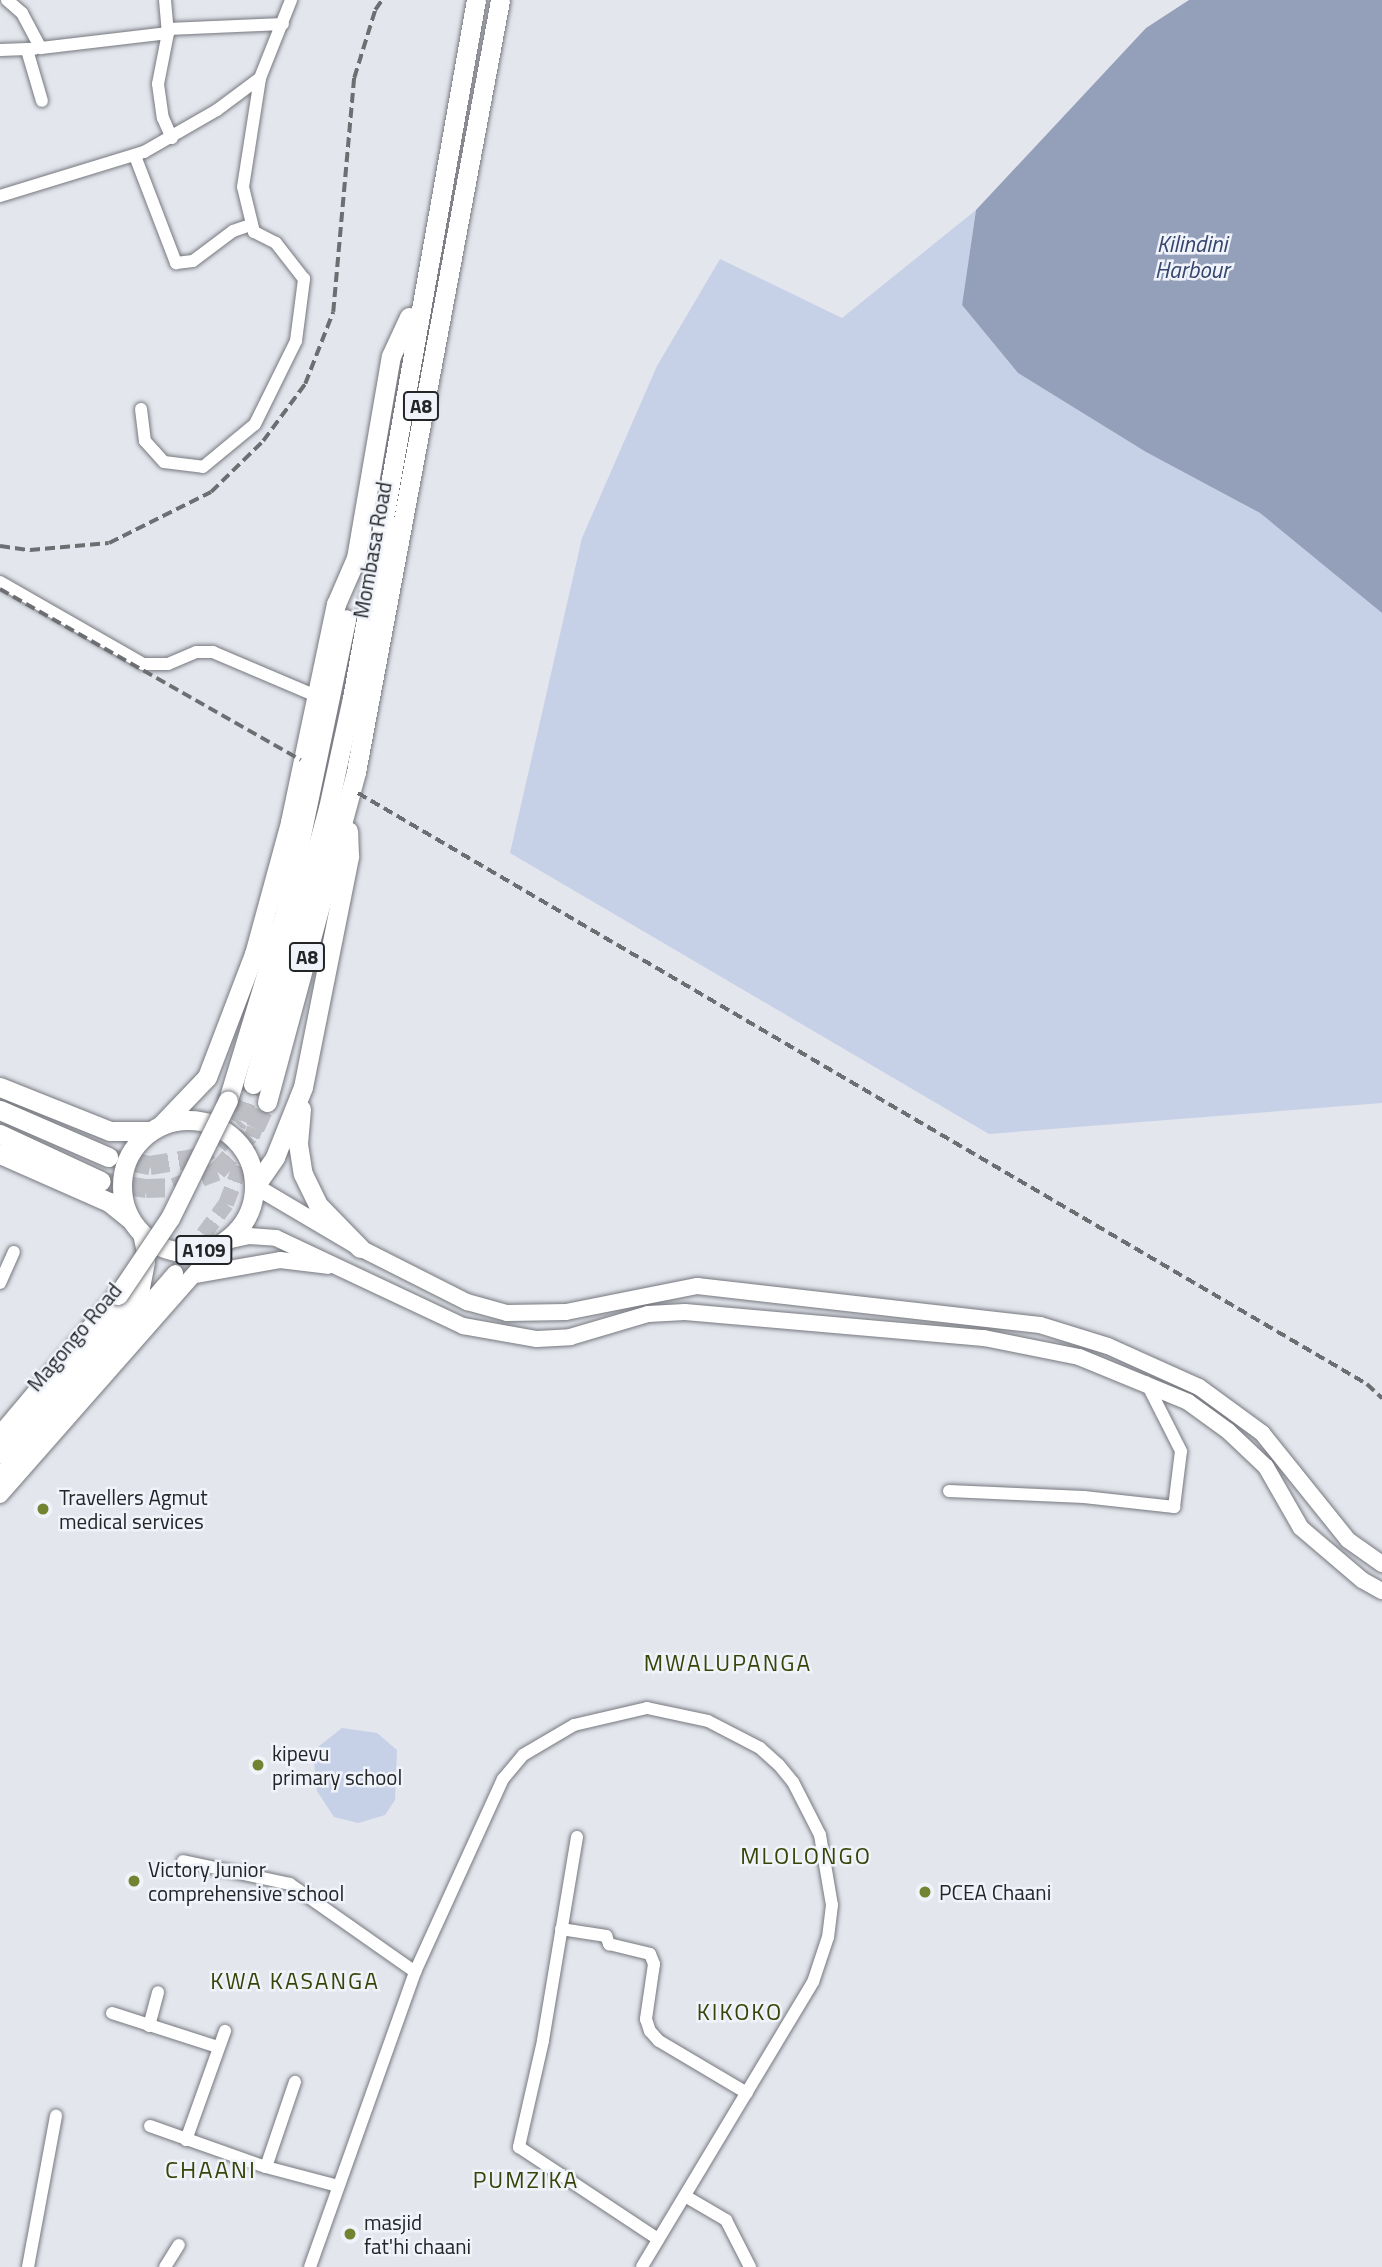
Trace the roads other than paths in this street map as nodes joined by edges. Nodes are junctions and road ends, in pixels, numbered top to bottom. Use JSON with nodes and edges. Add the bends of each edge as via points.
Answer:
{"nodes":[{"id":1,"x":7,"y":0,"type":"edge"},
{"id":2,"x":165,"y":0,"type":"edge"},
{"id":3,"x":290,"y":0,"type":"edge"},
{"id":4,"x":476,"y":0,"type":"edge"},
{"id":5,"x":500,"y":0,"type":"edge"},
{"id":6,"x":283,"y":24,"type":"junction"},
{"id":7,"x":168,"y":31,"type":"junction"},
{"id":8,"x":41,"y":48,"type":"junction"},
{"id":9,"x":0,"y":50,"type":"edge"},
{"id":10,"x":27,"y":50,"type":"junction"},
{"id":11,"x":260,"y":78,"type":"junction"},
{"id":12,"x":42,"y":101,"type":"dead end"},
{"id":13,"x":173,"y":138,"type":"junction"},
{"id":14,"x":135,"y":156,"type":"junction"},
{"id":15,"x":0,"y":197,"type":"edge"},
{"id":16,"x":250,"y":225,"type":"junction"},
{"id":17,"x":420,"y":294,"type":"junction"},
{"id":18,"x":141,"y":409,"type":"dead end"},
{"id":19,"x":356,"y":558,"type":"junction"},
{"id":20,"x":1,"y":584,"type":"edge"},
{"id":21,"x":316,"y":696,"type":"junction"},
{"id":22,"x":347,"y":812,"type":"junction"},
{"id":23,"x":253,"y":1084,"type":"tunnel mouth"},
{"id":24,"x":0,"y":1087,"type":"edge"},
{"id":25,"x":303,"y":1087,"type":"junction"},
{"id":26,"x":267,"y":1102,"type":"tunnel mouth"},
{"id":27,"x":0,"y":1111,"type":"edge"},
{"id":28,"x":155,"y":1128,"type":"junction"},
{"id":29,"x":0,"y":1134,"type":"edge"},
{"id":30,"x":0,"y":1154,"type":"edge"},
{"id":31,"x":108,"y":1157,"type":"tunnel mouth"},
{"id":32,"x":101,"y":1181,"type":"tunnel mouth"},
{"id":33,"x":255,"y":1186,"type":"junction"},
{"id":34,"x":137,"y":1227,"type":"junction"},
{"id":35,"x":226,"y":1241,"type":"junction"},
{"id":36,"x":359,"y":1248,"type":"junction"},
{"id":37,"x":14,"y":1252,"type":"dead end"},
{"id":38,"x":341,"y":1268,"type":"junction"},
{"id":39,"x":175,"y":1273,"type":"tunnel mouth"},
{"id":40,"x":195,"y":1275,"type":"junction"},
{"id":41,"x":0,"y":1283,"type":"edge"},
{"id":42,"x":1146,"y":1382,"type":"junction"},
{"id":43,"x":0,"y":1435,"type":"edge"},
{"id":44,"x":0,"y":1455,"type":"edge"},
{"id":45,"x":0,"y":1476,"type":"edge"},
{"id":46,"x":949,"y":1491,"type":"dead end"},
{"id":47,"x":0,"y":1495,"type":"edge"},
{"id":48,"x":1382,"y":1564,"type":"edge"},
{"id":49,"x":1382,"y":1591,"type":"edge"},
{"id":50,"x":577,"y":1837,"type":"dead end"},
{"id":51,"x":183,"y":1861,"type":"dead end"},
{"id":52,"x":561,"y":1929,"type":"junction"},
{"id":53,"x":415,"y":1972,"type":"junction"},
{"id":54,"x":158,"y":1992,"type":"dead end"},
{"id":55,"x":112,"y":2014,"type":"dead end"},
{"id":56,"x":149,"y":2026,"type":"junction"},
{"id":57,"x":225,"y":2031,"type":"dead end"},
{"id":58,"x":218,"y":2047,"type":"junction"},
{"id":59,"x":295,"y":2082,"type":"dead end"},
{"id":60,"x":747,"y":2093,"type":"junction"},
{"id":61,"x":56,"y":2116,"type":"dead end"},
{"id":62,"x":150,"y":2126,"type":"dead end"},
{"id":63,"x":186,"y":2140,"type":"junction"},
{"id":64,"x":266,"y":2167,"type":"junction"},
{"id":65,"x":338,"y":2186,"type":"junction"},
{"id":66,"x":685,"y":2196,"type":"junction"},
{"id":67,"x":658,"y":2239,"type":"junction"},
{"id":68,"x":178,"y":2245,"type":"dead end"},
{"id":69,"x":28,"y":2267,"type":"edge"},
{"id":70,"x":165,"y":2267,"type":"edge"},
{"id":71,"x":310,"y":2267,"type":"edge"},
{"id":72,"x":642,"y":2267,"type":"edge"},
{"id":73,"x":750,"y":2267,"type":"edge"}],
"edges":[{"from":1,"to":8,"type":"street","via":[[22,13]]},
{"from":2,"to":7,"type":"street"},
{"from":3,"to":6,"type":"street"},
{"from":4,"to":17,"type":"highway","name":"Mombasa Road","number":"A8"},
{"from":5,"to":22,"type":"highway","name":"Mombasa Road","number":"A8"},
{"from":6,"to":7,"type":"street"},
{"from":6,"to":11,"type":"street"},
{"from":7,"to":8,"type":"street"},
{"from":7,"to":13,"type":"street","via":[[158,84],[163,118]]},
{"from":8,"to":10,"type":"street"},
{"from":9,"to":10,"type":"street"},
{"from":10,"to":12,"type":"street"},
{"from":11,"to":13,"type":"street"},
{"from":11,"to":16,"type":"street","via":[[243,180]]},
{"from":13,"to":14,"type":"street"},
{"from":14,"to":15,"type":"street"},
{"from":14,"to":16,"type":"street","via":[[176,263],[203,256],[233,231]]},
{"from":16,"to":18,"type":"street","via":[[257,235],[276,243],[301,273],[305,292],[296,341],[259,416],[245,434],[195,469],[167,464],[151,449],[141,432]]},
{"from":17,"to":19,"type":"highway","via":[[391,356]]},
{"from":17,"to":23,"type":"highway","name":"Mombasa Road","number":"A8","via":[[352,698],[328,808]]},
{"from":19,"to":21,"type":"highway","via":[[336,604]]},
{"from":19,"to":43,"type":"highway","bridge":true,"via":[[307,822],[228,1100],[170,1219],[118,1295]]},
{"from":20,"to":21,"type":"street","via":[[143,664],[169,664],[196,652],[213,652]]},
{"from":21,"to":28,"type":"highway","via":[[280,862],[236,1006],[207,1077]]},
{"from":22,"to":25,"type":"highway","via":[[349,856]]},
{"from":22,"to":26,"type":"highway","name":"Mombasa Road","number":"A8"},
{"from":24,"to":28,"type":"highway","via":[[110,1131]]},
{"from":25,"to":33,"type":"highway","via":[[275,1157]]},
{"from":25,"to":36,"type":"highway","via":[[298,1144],[303,1174],[318,1205]]},
{"from":27,"to":31,"type":"highway"},
{"from":28,"to":33,"type":"highway","via":[[192,1120],[224,1129],[240,1143]]},
{"from":28,"to":34,"type":"highway","via":[[132,1150],[123,1173],[122,1193]]},
{"from":29,"to":32,"type":"highway"},
{"from":30,"to":34,"type":"highway","via":[[109,1202]]},
{"from":33,"to":35,"type":"highway","number":"A109","via":[[242,1226]]},
{"from":33,"to":36,"type":"main road"},
{"from":34,"to":35,"type":"highway","number":"A109","via":[[164,1248],[185,1252],[206,1250]]},
{"from":34,"to":44,"type":"main road","name":"Magongo Road","via":[[147,1262],[142,1288]]},
{"from":35,"to":38,"type":"main road","via":[[249,1236],[276,1238]]},
{"from":35,"to":40,"type":"main road"},
{"from":36,"to":48,"type":"main road","via":[[467,1302],[507,1313],[566,1312],[696,1286],[1040,1325],[1108,1346],[1199,1387],[1262,1433],[1348,1540]]},
{"from":37,"to":41,"type":"street"},
{"from":38,"to":40,"type":"main road","via":[[280,1260]]},
{"from":38,"to":42,"type":"main road","via":[[463,1326],[537,1339],[570,1337],[648,1314],[685,1312],[1036,1346]]},
{"from":39,"to":45,"type":"main road","name":"Magongo Road"},
{"from":40,"to":47,"type":"main road"},
{"from":42,"to":46,"type":"street","via":[[1181,1451],[1174,1507],[1097,1497]]},
{"from":42,"to":49,"type":"main road","via":[[1188,1402],[1228,1431],[1266,1467],[1301,1528],[1362,1580]]},
{"from":50,"to":52,"type":"street"},
{"from":51,"to":53,"type":"street","via":[[289,1884]]},
{"from":52,"to":60,"type":"street","via":[[606,1936],[609,1944],[650,1954],[654,1964],[646,2019],[650,2031],[671,2049]]},
{"from":52,"to":67,"type":"street","via":[[519,2147]]},
{"from":53,"to":60,"type":"street","via":[[483,1815],[523,1755],[599,1716],[665,1709],[708,1721],[760,1748],[793,1782],[820,1835],[832,1890],[828,1937],[813,1982]]},
{"from":53,"to":65,"type":"street"},
{"from":54,"to":56,"type":"street"},
{"from":55,"to":56,"type":"street"},
{"from":56,"to":58,"type":"street"},
{"from":57,"to":58,"type":"street"},
{"from":58,"to":63,"type":"street"},
{"from":59,"to":64,"type":"street"},
{"from":60,"to":66,"type":"street"},
{"from":61,"to":69,"type":"street"},
{"from":62,"to":63,"type":"street"},
{"from":63,"to":64,"type":"street"},
{"from":64,"to":65,"type":"street"},
{"from":65,"to":71,"type":"street"},
{"from":66,"to":67,"type":"street"},
{"from":66,"to":73,"type":"street","via":[[726,2220]]},
{"from":67,"to":72,"type":"street"},
{"from":68,"to":70,"type":"street"}]}
